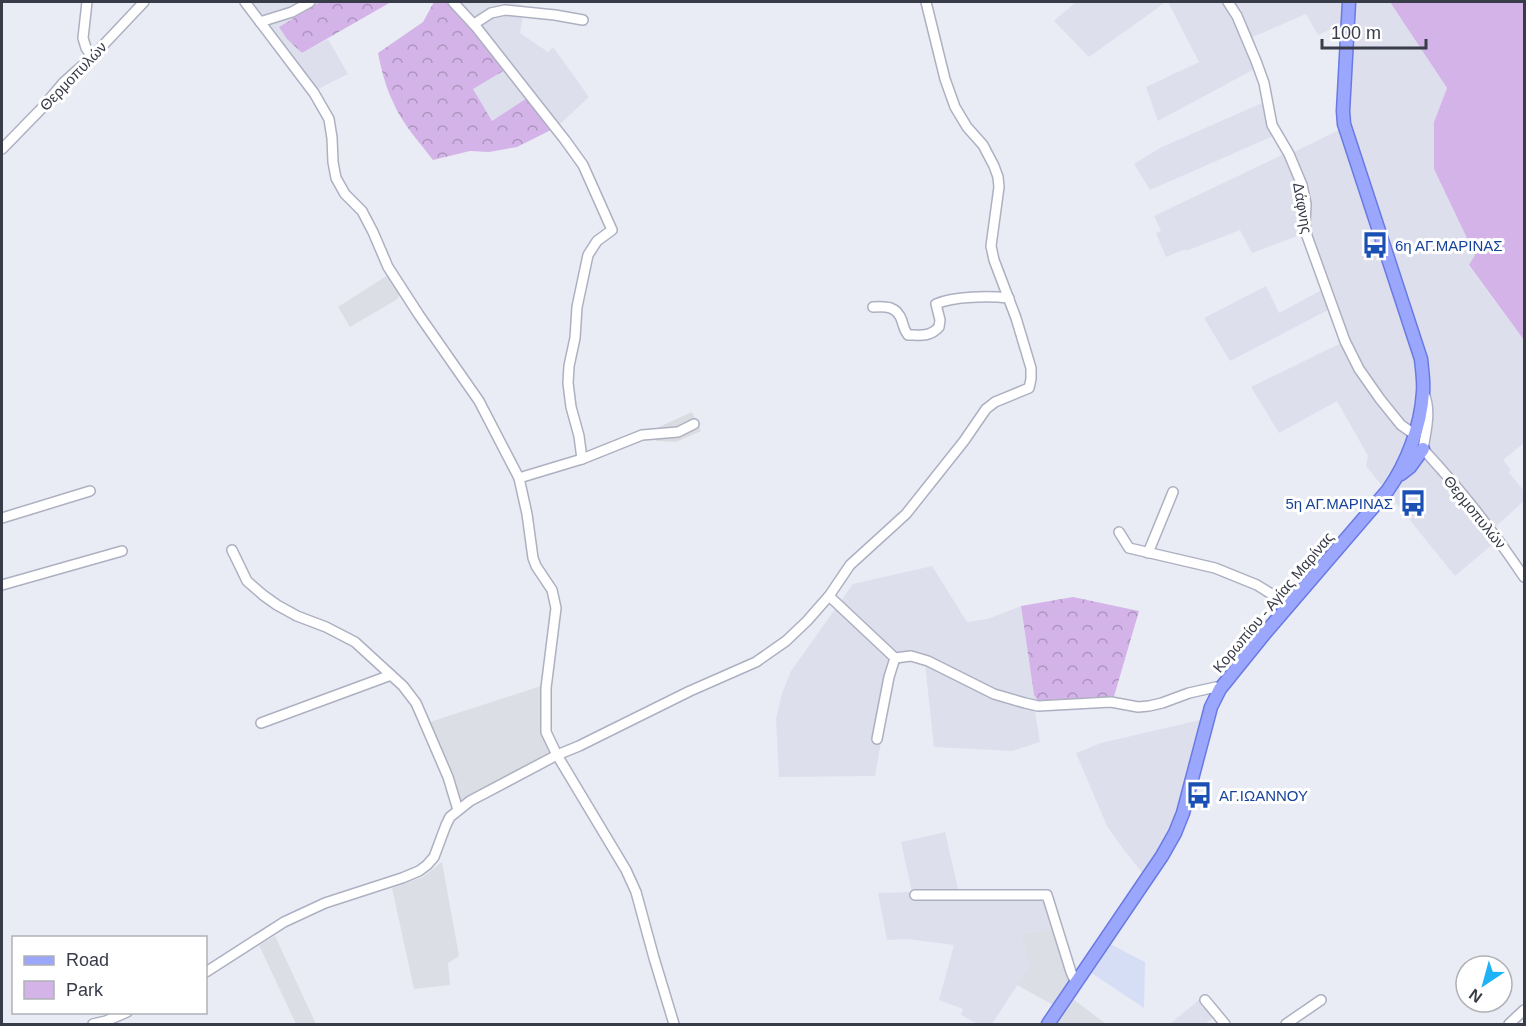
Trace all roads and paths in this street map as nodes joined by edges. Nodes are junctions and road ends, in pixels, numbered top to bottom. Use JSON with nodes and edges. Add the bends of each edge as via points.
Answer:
{"nodes":[{"id":1,"x":87,"y":2,"type":"edge"},
{"id":2,"x":144,"y":2,"type":"edge"},
{"id":3,"x":245,"y":2,"type":"edge"},
{"id":4,"x":310,"y":2,"type":"edge"},
{"id":5,"x":453,"y":2,"type":"edge"},
{"id":6,"x":927,"y":2,"type":"edge"},
{"id":7,"x":1228,"y":2,"type":"edge"},
{"id":8,"x":1349,"y":2,"type":"edge"},
{"id":9,"x":583,"y":20,"type":"dead end"},
{"id":10,"x":260,"y":22,"type":"junction"},
{"id":11,"x":474,"y":24,"type":"junction"},
{"id":12,"x":92,"y":57,"type":"junction"},
{"id":13,"x":2,"y":149,"type":"edge"},
{"id":14,"x":1009,"y":298,"type":"junction"},
{"id":15,"x":873,"y":307,"type":"dead end"},
{"id":16,"x":1423,"y":392,"type":"junction"},
{"id":17,"x":693,"y":424,"type":"dead end"},
{"id":18,"x":1414,"y":434,"type":"junction"},
{"id":19,"x":1423,"y":449,"type":"junction"},
{"id":20,"x":582,"y":459,"type":"junction"},
{"id":21,"x":1398,"y":476,"type":"junction"},
{"id":22,"x":519,"y":478,"type":"junction"},
{"id":23,"x":90,"y":491,"type":"dead end"},
{"id":24,"x":1173,"y":492,"type":"dead end"},
{"id":25,"x":2,"y":518,"type":"edge"},
{"id":26,"x":1119,"y":532,"type":"dead end"},
{"id":27,"x":232,"y":550,"type":"dead end"},
{"id":28,"x":122,"y":551,"type":"dead end"},
{"id":29,"x":1148,"y":553,"type":"junction"},
{"id":30,"x":1524,"y":577,"type":"edge"},
{"id":31,"x":2,"y":585,"type":"edge"},
{"id":32,"x":829,"y":596,"type":"junction"},
{"id":33,"x":1289,"y":605,"type":"junction"},
{"id":34,"x":895,"y":658,"type":"junction"},
{"id":35,"x":391,"y":675,"type":"junction"},
{"id":36,"x":1220,"y":688,"type":"junction"},
{"id":37,"x":261,"y":723,"type":"dead end"},
{"id":38,"x":877,"y":739,"type":"dead end"},
{"id":39,"x":557,"y":755,"type":"junction"},
{"id":40,"x":458,"y":810,"type":"junction"},
{"id":41,"x":915,"y":895,"type":"dead end"},
{"id":42,"x":207,"y":971,"type":"edge"},
{"id":43,"x":1076,"y":983,"type":"junction"},
{"id":44,"x":1205,"y":1000,"type":"dead end"},
{"id":45,"x":1321,"y":1000,"type":"dead end"},
{"id":46,"x":1524,"y":1010,"type":"edge"},
{"id":47,"x":122,"y":1014,"type":"edge"},
{"id":48,"x":93,"y":1024,"type":"edge"},
{"id":49,"x":674,"y":1024,"type":"edge"},
{"id":50,"x":1048,"y":1024,"type":"edge"},
{"id":51,"x":1225,"y":1024,"type":"edge"},
{"id":52,"x":1286,"y":1024,"type":"edge"},
{"id":53,"x":1509,"y":1024,"type":"edge"}],
"edges":[{"from":1,"to":12,"type":"street","via":[[83,38]]},
{"from":2,"to":12,"type":"street","name":"Θερμοπυλών"},
{"from":3,"to":10,"type":"street"},
{"from":4,"to":10,"type":"street"},
{"from":5,"to":11,"type":"street"},
{"from":6,"to":14,"type":"street","via":[[955,107],[983,146],[998,177],[991,246]]},
{"from":7,"to":18,"type":"street","name":"Δάφνης","via":[[1264,82],[1272,125],[1302,185],[1307,236],[1345,342],[1380,399],[1401,425]]},
{"from":8,"to":16,"type":"main road","name":"Κορωπίου - Αγίας Μαρίνας","via":[[1344,124],[1421,359]]},
{"from":9,"to":11,"type":"street","via":[[505,10],[491,13]]},
{"from":10,"to":22,"type":"street","via":[[329,119],[336,178],[362,211],[388,267],[479,401]]},
{"from":11,"to":20,"type":"street","via":[[583,165],[612,230],[597,241],[588,255],[569,366],[571,407]]},
{"from":12,"to":13,"type":"street","name":"Θερμοπυλών"},
{"from":14,"to":15,"type":"street","via":[[993,296],[936,304],[939,327],[924,336],[908,335],[892,307]]},
{"from":14,"to":32,"type":"street","via":[[1031,368],[1029,388],[986,409],[906,514],[850,565]]},
{"from":16,"to":18,"type":"main road","name":"Κορωπίου - Αγίας Μαρίνας"},
{"from":16,"to":19,"type":"street","via":[[1428,411]]},
{"from":17,"to":20,"type":"street","via":[[678,432],[642,435]]},
{"from":18,"to":21,"type":"main road","name":"Κορωπίου - Αγίας Μαρίνας"},
{"from":19,"to":21,"type":"main road"},
{"from":19,"to":30,"type":"street","name":"Θερμοπυλών","via":[[1503,545]]},
{"from":20,"to":22,"type":"street"},
{"from":21,"to":33,"type":"main road","name":"Κορωπίου - Αγίας Μαρίνας"},
{"from":22,"to":39,"type":"street","via":[[532,558],[552,590],[556,608],[546,732]]},
{"from":23,"to":25,"type":"street"},
{"from":24,"to":29,"type":"street"},
{"from":26,"to":29,"type":"street","via":[[1130,548]]},
{"from":27,"to":35,"type":"street","via":[[247,580],[263,595],[297,616],[355,642]]},
{"from":28,"to":31,"type":"street"},
{"from":29,"to":33,"type":"street","via":[[1215,568],[1257,585]]},
{"from":32,"to":34,"type":"street"},
{"from":32,"to":39,"type":"street","via":[[786,641],[756,662]]},
{"from":33,"to":36,"type":"main road","name":"Κορωπίου - Αγίας Μαρίνας"},
{"from":34,"to":36,"type":"street","via":[[910,656],[928,661],[994,694],[1038,706],[1111,702],[1149,706]]},
{"from":34,"to":38,"type":"street"},
{"from":35,"to":37,"type":"street"},
{"from":35,"to":40,"type":"street","via":[[416,703]]},
{"from":36,"to":43,"type":"main road","name":"Κορωπίου - Αγίας Μαρίνας","via":[[1175,833]]},
{"from":39,"to":40,"type":"street"},
{"from":39,"to":49,"type":"street","via":[[636,892]]},
{"from":40,"to":42,"type":"street","via":[[450,817],[434,857],[419,871],[325,903],[284,922]]},
{"from":41,"to":43,"type":"street","via":[[1047,895]]},
{"from":43,"to":50,"type":"main road","name":"Κορωπίου - Αγίας Μαρίνας"},
{"from":44,"to":51,"type":"street"},
{"from":45,"to":52,"type":"street"},
{"from":46,"to":53,"type":"street"},
{"from":47,"to":48,"type":"street"}]}
